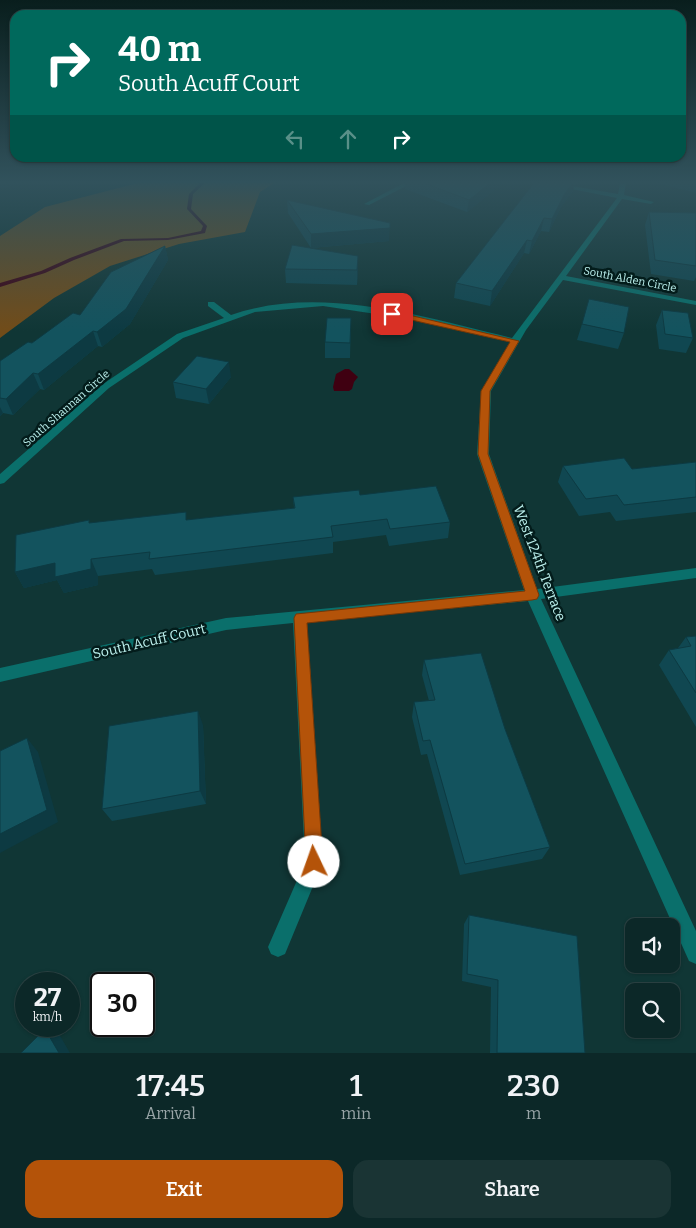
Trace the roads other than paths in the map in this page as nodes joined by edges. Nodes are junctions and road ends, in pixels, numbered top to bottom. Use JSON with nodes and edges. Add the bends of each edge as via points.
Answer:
{"nodes":[{"id":1,"x":592,"y":232,"type":"edge"},
{"id":2,"x":560,"y":278,"type":"junction"},
{"id":3,"x":696,"y":303,"type":"edge"},
{"id":4,"x":212,"y":304,"type":"dead end"},
{"id":5,"x":230,"y":318,"type":"junction"},
{"id":6,"x":515,"y":341,"type":"junction"},
{"id":7,"x":0,"y":480,"type":"edge"},
{"id":8,"x":696,"y":573,"type":"edge"},
{"id":9,"x":532,"y":595,"type":"junction"},
{"id":10,"x":300,"y":618,"type":"junction"},
{"id":11,"x":0,"y":675,"type":"edge"},
{"id":12,"x":278,"y":947,"type":"dead end"},
{"id":13,"x":696,"y":954,"type":"edge"}],
"edges":[{"from":1,"to":2,"type":"street","name":"West 124th Terrace"},
{"from":2,"to":3,"type":"street","name":"South Alden Circle"},
{"from":2,"to":6,"type":"street","name":"West 124th Terrace"},
{"from":4,"to":5,"type":"street"},
{"from":5,"to":6,"type":"street","name":"South Shannan Circle","via":[[254,310],[323,304],[409,316]]},
{"from":5,"to":7,"type":"street","name":"South Shannan Circle","via":[[180,336],[106,386]]},
{"from":6,"to":9,"type":"street","name":"West 124th Terrace","via":[[486,391],[483,454]]},
{"from":8,"to":9,"type":"street","name":"South Acuff Court"},
{"from":9,"to":10,"type":"street","name":"South Acuff Court"},
{"from":9,"to":13,"type":"street","name":"West 124th Terrace"},
{"from":10,"to":11,"type":"street","name":"South Acuff Court","via":[[226,624]]},
{"from":10,"to":12,"type":"street","via":[[314,862]]}]}
